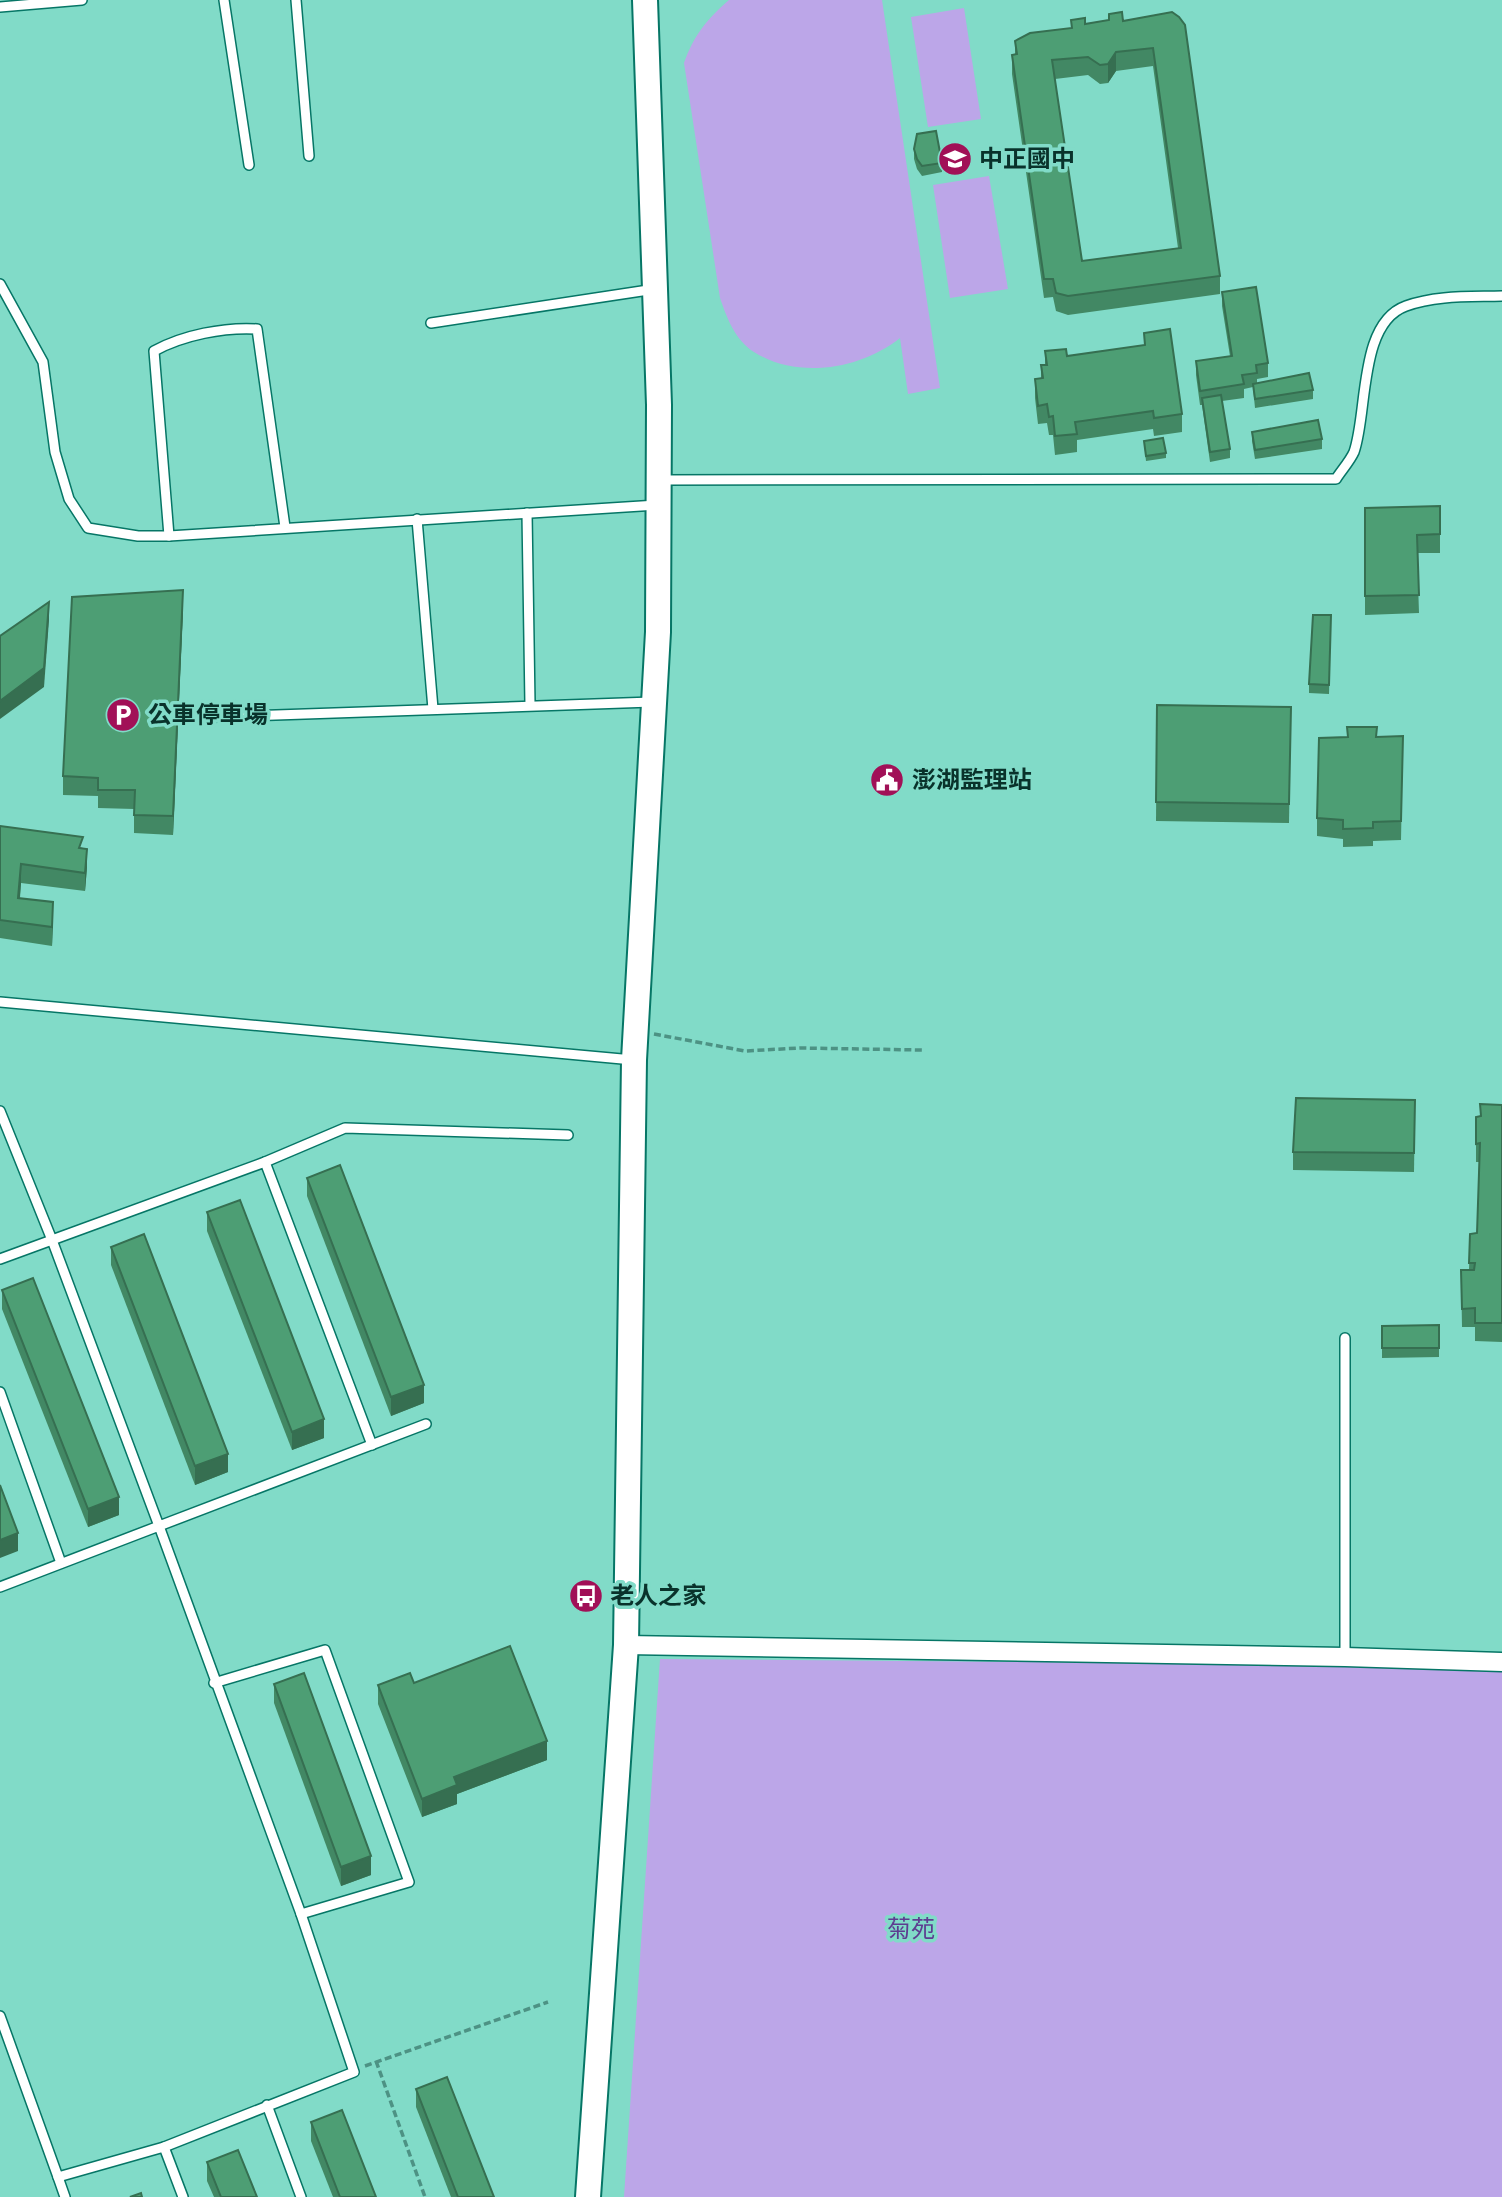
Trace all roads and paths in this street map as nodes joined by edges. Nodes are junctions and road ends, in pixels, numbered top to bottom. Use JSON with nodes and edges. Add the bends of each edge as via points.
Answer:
{"nodes":[{"id":1,"x":82,"y":0,"type":"edge"},
{"id":2,"x":225,"y":0,"type":"edge"},
{"id":3,"x":296,"y":0,"type":"edge"},
{"id":4,"x":645,"y":0,"type":"edge"},
{"id":5,"x":0,"y":7,"type":"edge"},
{"id":6,"x":309,"y":156,"type":"dead end"},
{"id":7,"x":249,"y":166,"type":"dead end"},
{"id":8,"x":0,"y":284,"type":"edge"},
{"id":9,"x":655,"y":289,"type":"junction"},
{"id":10,"x":1502,"y":296,"type":"edge"},
{"id":11,"x":432,"y":323,"type":"dead end"},
{"id":12,"x":660,"y":480,"type":"junction"},
{"id":13,"x":660,"y":505,"type":"junction"},
{"id":14,"x":527,"y":513,"type":"junction"},
{"id":15,"x":417,"y":519,"type":"junction"},
{"id":16,"x":285,"y":527,"type":"junction"},
{"id":17,"x":169,"y":536,"type":"junction"},
{"id":18,"x":654,"y":702,"type":"junction"},
{"id":19,"x":530,"y":705,"type":"junction"},
{"id":20,"x":433,"y":709,"type":"junction"},
{"id":21,"x":188,"y":718,"type":"dead end"},
{"id":22,"x":0,"y":1002,"type":"edge"},
{"id":23,"x":635,"y":1030,"type":"junction"},
{"id":24,"x":922,"y":1051,"type":"dead end"},
{"id":25,"x":634,"y":1060,"type":"junction"},
{"id":26,"x":0,"y":1111,"type":"edge"},
{"id":27,"x":568,"y":1135,"type":"dead end"},
{"id":28,"x":265,"y":1162,"type":"junction"},
{"id":29,"x":52,"y":1240,"type":"junction"},
{"id":30,"x":0,"y":1259,"type":"edge"},
{"id":31,"x":1345,"y":1338,"type":"dead end"},
{"id":32,"x":0,"y":1392,"type":"edge"},
{"id":33,"x":426,"y":1424,"type":"dead end"},
{"id":34,"x":372,"y":1445,"type":"junction"},
{"id":35,"x":159,"y":1526,"type":"junction"},
{"id":36,"x":61,"y":1563,"type":"junction"},
{"id":37,"x":0,"y":1587,"type":"edge"},
{"id":38,"x":626,"y":1645,"type":"junction"},
{"id":39,"x":1345,"y":1657,"type":"junction"},
{"id":40,"x":1502,"y":1662,"type":"edge"},
{"id":41,"x":215,"y":1683,"type":"junction"},
{"id":42,"x":301,"y":1914,"type":"junction"},
{"id":43,"x":548,"y":2002,"type":"dead end"},
{"id":44,"x":0,"y":2016,"type":"edge"},
{"id":45,"x":376,"y":2060,"type":"junction"},
{"id":46,"x":354,"y":2072,"type":"junction"},
{"id":47,"x":267,"y":2105,"type":"junction"},
{"id":48,"x":164,"y":2147,"type":"junction"},
{"id":49,"x":58,"y":2177,"type":"junction"},
{"id":50,"x":65,"y":2197,"type":"edge"},
{"id":51,"x":183,"y":2197,"type":"edge"},
{"id":52,"x":301,"y":2197,"type":"edge"},
{"id":53,"x":425,"y":2197,"type":"edge"},
{"id":54,"x":588,"y":2197,"type":"edge"}],
"edges":[{"from":1,"to":5,"type":"lane"},
{"from":2,"to":7,"type":"lane"},
{"from":3,"to":6,"type":"lane"},
{"from":4,"to":9,"type":"main road"},
{"from":8,"to":17,"type":"lane","via":[[43,362],[55,452],[69,499],[88,528]]},
{"from":9,"to":11,"type":"lane"},
{"from":9,"to":12,"type":"main road"},
{"from":10,"to":12,"type":"lane","via":[[1437,299],[1403,307],[1383,324],[1368,362],[1353,454],[1336,479]]},
{"from":12,"to":13,"type":"main road"},
{"from":13,"to":14,"type":"lane"},
{"from":13,"to":18,"type":"main road"},
{"from":14,"to":15,"type":"lane"},
{"from":14,"to":19,"type":"lane"},
{"from":15,"to":16,"type":"lane"},
{"from":15,"to":20,"type":"lane"},
{"from":16,"to":17,"type":"lane"},
{"from":16,"to":17,"type":"lane","via":[[257,329],[241,328],[173,341],[154,351]]},
{"from":18,"to":19,"type":"lane"},
{"from":18,"to":23,"type":"main road"},
{"from":19,"to":20,"type":"lane"},
{"from":20,"to":21,"type":"lane"},
{"from":22,"to":25,"type":"lane"},
{"from":23,"to":24,"type":"path","via":[[745,1051]]},
{"from":23,"to":25,"type":"main road"},
{"from":25,"to":38,"type":"main road"},
{"from":26,"to":29,"type":"lane"},
{"from":27,"to":28,"type":"lane","via":[[345,1128]]},
{"from":28,"to":29,"type":"lane"},
{"from":28,"to":34,"type":"lane"},
{"from":29,"to":30,"type":"lane"},
{"from":29,"to":35,"type":"lane"},
{"from":31,"to":39,"type":"lane"},
{"from":32,"to":36,"type":"lane"},
{"from":33,"to":34,"type":"lane"},
{"from":34,"to":35,"type":"lane"},
{"from":35,"to":36,"type":"lane"},
{"from":35,"to":41,"type":"lane"},
{"from":36,"to":37,"type":"lane"},
{"from":38,"to":39,"type":"street"},
{"from":38,"to":54,"type":"main road"},
{"from":39,"to":40,"type":"street"},
{"from":41,"to":42,"type":"lane"},
{"from":41,"to":42,"type":"lane","via":[[325,1650],[410,1882]]},
{"from":42,"to":46,"type":"lane"},
{"from":43,"to":45,"type":"path"},
{"from":44,"to":49,"type":"lane"},
{"from":45,"to":46,"type":"path"},
{"from":45,"to":53,"type":"path"},
{"from":46,"to":47,"type":"lane"},
{"from":47,"to":48,"type":"lane"},
{"from":47,"to":52,"type":"lane"},
{"from":48,"to":49,"type":"lane"},
{"from":48,"to":51,"type":"lane"},
{"from":49,"to":50,"type":"lane"}]}
